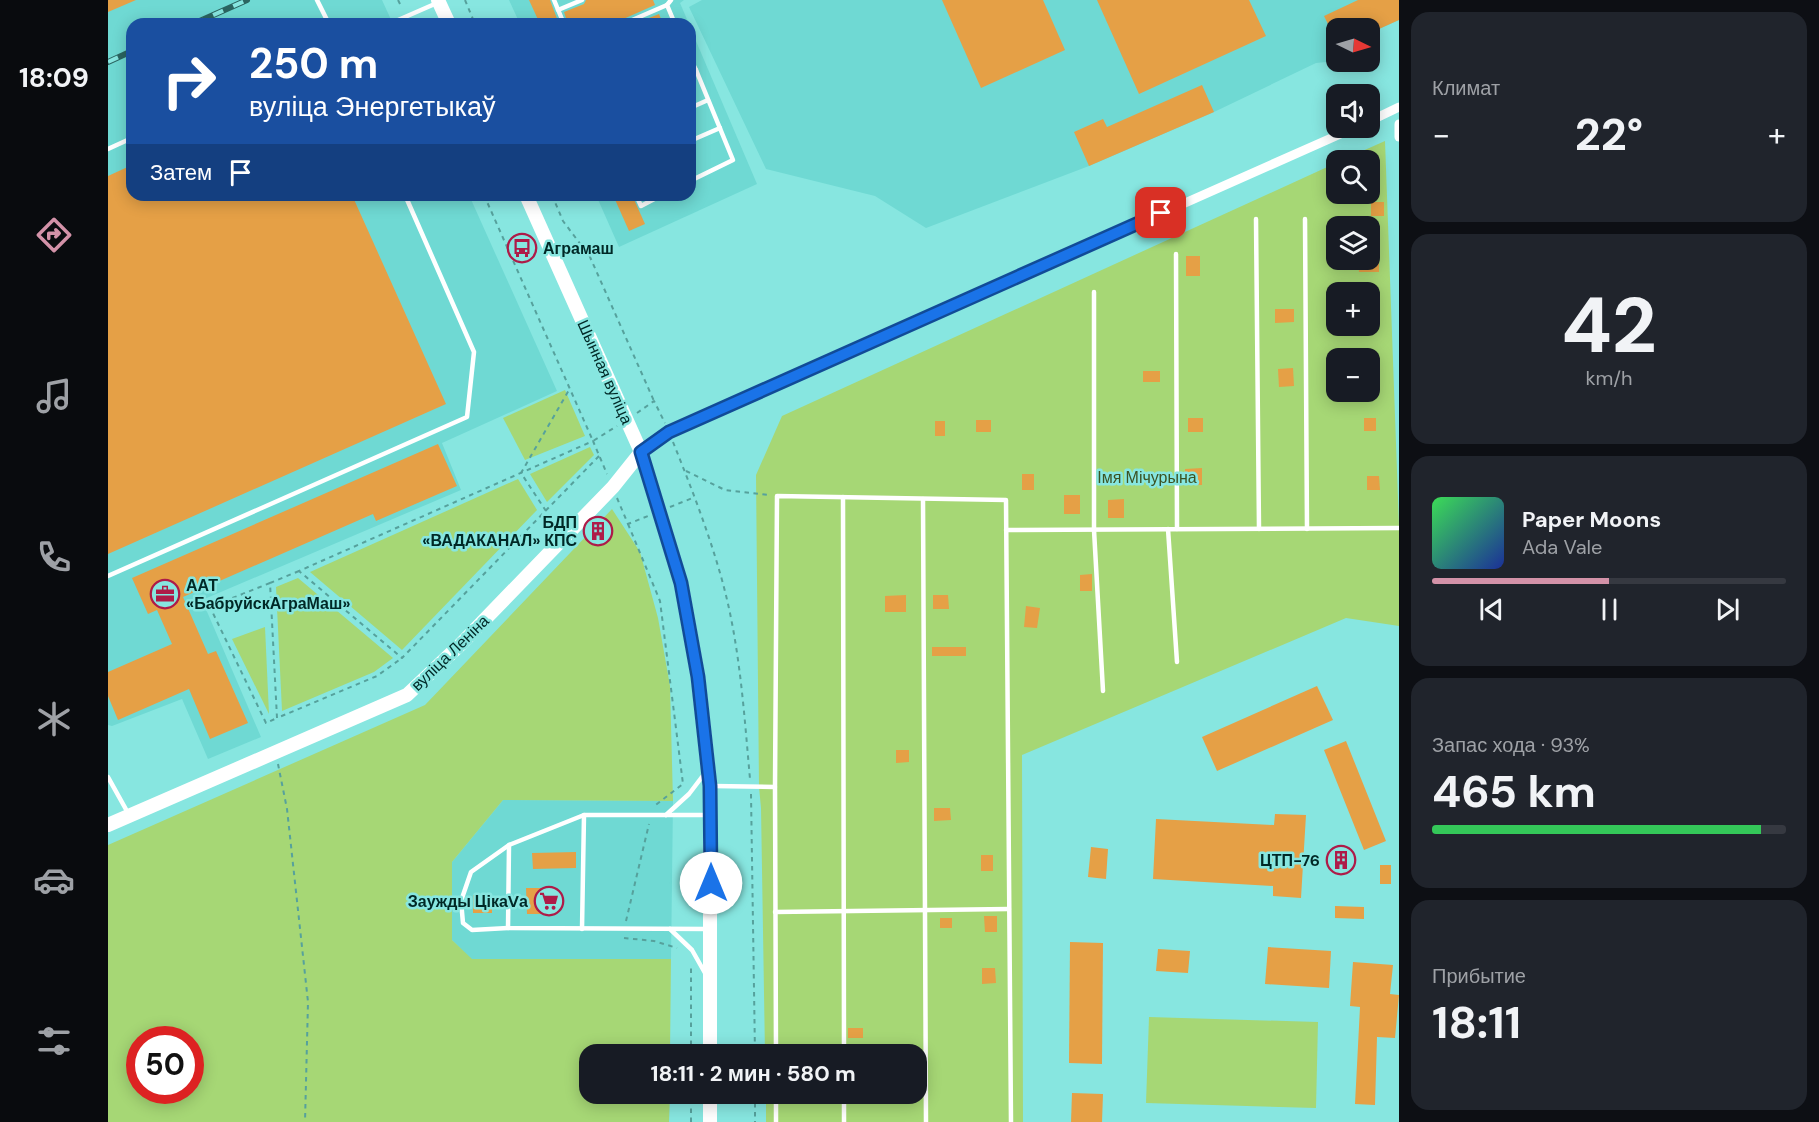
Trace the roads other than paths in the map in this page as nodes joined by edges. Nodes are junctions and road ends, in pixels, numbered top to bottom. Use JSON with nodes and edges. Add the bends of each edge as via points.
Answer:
{"nodes":[{"id":1,"x":317,"y":0,"type":"edge"},
{"id":2,"x":554,"y":0,"type":"edge"},
{"id":3,"x":582,"y":0,"type":"edge"},
{"id":4,"x":671,"y":0,"type":"edge"},
{"id":5,"x":439,"y":1,"type":"edge"},
{"id":6,"x":667,"y":5,"type":"junction"},
{"id":7,"x":558,"y":10,"type":"junction"},
{"id":8,"x":325,"y":18,"type":"edge"},
{"id":9,"x":402,"y":18,"type":"edge"},
{"id":10,"x":446,"y":18,"type":"edge"},
{"id":11,"x":561,"y":18,"type":"edge"},
{"id":12,"x":637,"y":18,"type":"edge"},
{"id":13,"x":672,"y":18,"type":"edge"},
{"id":14,"x":696,"y":78,"type":"edge"},
{"id":15,"x":708,"y":100,"type":"junction"},
{"id":16,"x":696,"y":105,"type":"edge"},
{"id":17,"x":1399,"y":107,"type":"edge"},
{"id":18,"x":1380,"y":116,"type":"edge"},
{"id":19,"x":1399,"y":124,"type":"edge"},
{"id":20,"x":720,"y":128,"type":"junction"},
{"id":21,"x":1399,"y":137,"type":"edge"},
{"id":22,"x":696,"y":138,"type":"edge"},
{"id":23,"x":1331,"y":138,"type":"edge"},
{"id":24,"x":126,"y":141,"type":"edge"},
{"id":25,"x":108,"y":149,"type":"edge"},
{"id":26,"x":696,"y":178,"type":"edge"},
{"id":27,"x":408,"y":201,"type":"edge"},
{"id":28,"x":529,"y":201,"type":"edge"},
{"id":29,"x":639,"y":201,"type":"edge"},
{"id":30,"x":651,"y":201,"type":"edge"},
{"id":31,"x":1256,"y":219,"type":"dead end"},
{"id":32,"x":1305,"y":219,"type":"dead end"},
{"id":33,"x":1176,"y":254,"type":"dead end"},
{"id":34,"x":1094,"y":292,"type":"dead end"},
{"id":35,"x":641,"y":452,"type":"junction"},
{"id":36,"x":843,"y":497,"type":"junction"},
{"id":37,"x":924,"y":499,"type":"junction"},
{"id":38,"x":1399,"y":528,"type":"edge"},
{"id":39,"x":1259,"y":529,"type":"junction"},
{"id":40,"x":1307,"y":529,"type":"junction"},
{"id":41,"x":1006,"y":530,"type":"junction"},
{"id":42,"x":1094,"y":530,"type":"junction"},
{"id":43,"x":1168,"y":530,"type":"junction"},
{"id":44,"x":1177,"y":530,"type":"junction"},
{"id":45,"x":108,"y":576,"type":"edge"},
{"id":46,"x":1177,"y":662,"type":"dead end"},
{"id":47,"x":1103,"y":691,"type":"dead end"},
{"id":48,"x":709,"y":769,"type":"junction"},
{"id":49,"x":108,"y":777,"type":"edge"},
{"id":50,"x":710,"y":786,"type":"junction"},
{"id":51,"x":775,"y":787,"type":"junction"},
{"id":52,"x":711,"y":814,"type":"junction"},
{"id":53,"x":584,"y":815,"type":"junction"},
{"id":54,"x":666,"y":815,"type":"junction"},
{"id":55,"x":129,"y":816,"type":"junction"},
{"id":56,"x":108,"y":825,"type":"edge"},
{"id":57,"x":509,"y":845,"type":"junction"},
{"id":58,"x":1009,"y":909,"type":"junction"},
{"id":59,"x":925,"y":910,"type":"junction"},
{"id":60,"x":844,"y":911,"type":"junction"},
{"id":61,"x":776,"y":912,"type":"junction"},
{"id":62,"x":508,"y":928,"type":"junction"},
{"id":63,"x":582,"y":928,"type":"junction"},
{"id":64,"x":670,"y":929,"type":"junction"},
{"id":65,"x":711,"y":929,"type":"junction"},
{"id":66,"x":711,"y":987,"type":"junction"},
{"id":67,"x":710,"y":1044,"type":"edge"},
{"id":68,"x":776,"y":1044,"type":"edge"},
{"id":69,"x":844,"y":1044,"type":"edge"},
{"id":70,"x":710,"y":1104,"type":"edge"},
{"id":71,"x":776,"y":1104,"type":"edge"},
{"id":72,"x":844,"y":1104,"type":"edge"},
{"id":73,"x":710,"y":1122,"type":"edge"},
{"id":74,"x":776,"y":1122,"type":"edge"},
{"id":75,"x":844,"y":1122,"type":"edge"},
{"id":76,"x":926,"y":1122,"type":"edge"},
{"id":77,"x":1011,"y":1122,"type":"edge"}],
"edges":[{"from":1,"to":8,"type":"lane"},
{"from":2,"to":7,"type":"lane"},
{"from":3,"to":7,"type":"lane"},
{"from":4,"to":6,"type":"lane"},
{"from":5,"to":9,"type":"lane"},
{"from":5,"to":10,"type":"main road"},
{"from":6,"to":12,"type":"lane"},
{"from":6,"to":13,"type":"lane"},
{"from":7,"to":11,"type":"lane"},
{"from":14,"to":15,"type":"lane"},
{"from":15,"to":16,"type":"lane"},
{"from":15,"to":20,"type":"lane"},
{"from":17,"to":18,"type":"street"},
{"from":19,"to":21,"type":"street"},
{"from":20,"to":22,"type":"lane"},
{"from":20,"to":26,"type":"lane","via":[[733,160]]},
{"from":23,"to":35,"type":"street","via":[[669,432]]},
{"from":24,"to":25,"type":"lane"},
{"from":27,"to":45,"type":"lane","via":[[474,352],[467,417]]},
{"from":28,"to":35,"type":"main road","name":"Шынная вуліца"},
{"from":29,"to":30,"type":"lane","via":[[641,206]]},
{"from":31,"to":39,"type":"lane"},
{"from":32,"to":40,"type":"lane"},
{"from":33,"to":44,"type":"lane"},
{"from":34,"to":42,"type":"lane"},
{"from":35,"to":48,"type":"main road","name":"Шынная вуліца","via":[[681,583]]},
{"from":35,"to":55,"type":"main road","name":"вуліца Леніна","via":[[613,488],[407,695]]},
{"from":36,"to":37,"type":"lane"},
{"from":36,"to":51,"type":"lane","via":[[777,496]]},
{"from":36,"to":60,"type":"lane"},
{"from":37,"to":41,"type":"lane","via":[[1006,500]]},
{"from":37,"to":59,"type":"lane"},
{"from":38,"to":40,"type":"lane"},
{"from":39,"to":40,"type":"lane"},
{"from":39,"to":44,"type":"lane"},
{"from":41,"to":42,"type":"lane"},
{"from":41,"to":58,"type":"lane"},
{"from":42,"to":43,"type":"lane"},
{"from":42,"to":47,"type":"lane"},
{"from":43,"to":44,"type":"lane"},
{"from":43,"to":46,"type":"lane"},
{"from":48,"to":50,"type":"main road","name":"Шынная вуліца"},
{"from":48,"to":54,"type":"lane"},
{"from":49,"to":55,"type":"lane"},
{"from":50,"to":51,"type":"lane"},
{"from":50,"to":52,"type":"main road","name":"Шынная вуліца"},
{"from":51,"to":61,"type":"lane"},
{"from":52,"to":54,"type":"lane"},
{"from":52,"to":65,"type":"main road","name":"Шынная вуліца"},
{"from":53,"to":54,"type":"lane"},
{"from":53,"to":57,"type":"lane"},
{"from":53,"to":63,"type":"lane"},
{"from":55,"to":56,"type":"main road","name":"вуліца Леніна"},
{"from":57,"to":62,"type":"lane"},
{"from":57,"to":62,"type":"lane","via":[[471,872],[461,901],[463,923],[472,930]]},
{"from":58,"to":59,"type":"lane"},
{"from":58,"to":77,"type":"lane"},
{"from":59,"to":60,"type":"lane"},
{"from":59,"to":76,"type":"lane"},
{"from":60,"to":61,"type":"lane"},
{"from":60,"to":69,"type":"lane"},
{"from":61,"to":68,"type":"lane"},
{"from":62,"to":63,"type":"lane"},
{"from":63,"to":64,"type":"lane"},
{"from":64,"to":65,"type":"lane"},
{"from":64,"to":66,"type":"lane","via":[[698,958]]},
{"from":65,"to":66,"type":"main road","name":"Шынная вуліца"},
{"from":66,"to":67,"type":"main road","name":"Шынная вуліца"},
{"from":70,"to":73,"type":"main road"},
{"from":71,"to":74,"type":"lane"},
{"from":72,"to":75,"type":"lane"}]}
